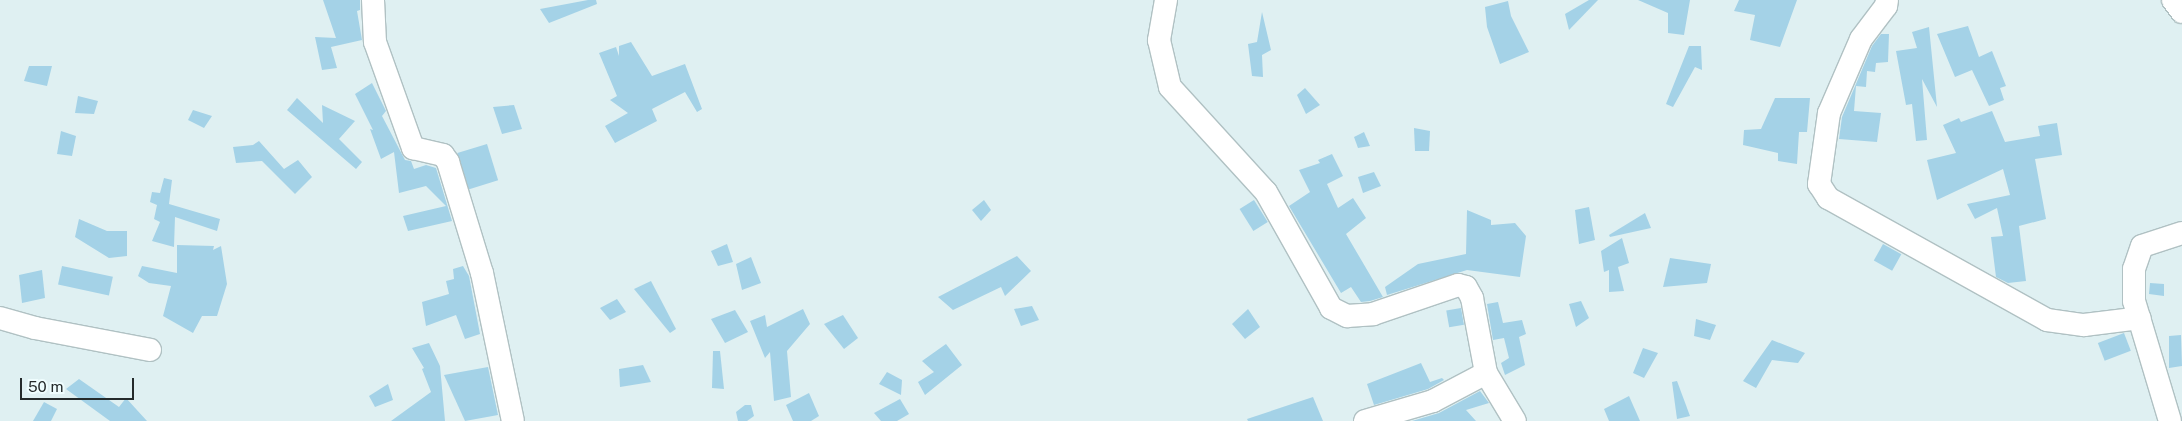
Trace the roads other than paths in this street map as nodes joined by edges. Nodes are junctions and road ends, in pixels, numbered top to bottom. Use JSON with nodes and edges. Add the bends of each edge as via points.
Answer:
{"nodes":[{"id":1,"x":373,"y":0,"type":"edge"},
{"id":2,"x":1166,"y":0,"type":"edge"},
{"id":3,"x":1887,"y":0,"type":"edge"},
{"id":4,"x":2173,"y":0,"type":"edge"},
{"id":5,"x":2182,"y":12,"type":"edge"},
{"id":6,"x":2182,"y":233,"type":"edge"},
{"id":7,"x":0,"y":318,"type":"edge"},
{"id":8,"x":2140,"y":318,"type":"junction"},
{"id":9,"x":150,"y":350,"type":"dead end"},
{"id":10,"x":1486,"y":372,"type":"junction"},
{"id":11,"x":514,"y":421,"type":"edge"},
{"id":12,"x":1365,"y":421,"type":"edge"},
{"id":13,"x":1515,"y":421,"type":"edge"},
{"id":14,"x":2170,"y":421,"type":"edge"}],
"edges":[{"from":1,"to":11,"type":"street","via":[[375,42],[413,148],[443,155],[448,162],[482,272]]},
{"from":2,"to":10,"type":"street","via":[[1159,40],[1170,87],[1266,192],[1331,308],[1347,316],[1374,314],[1458,285],[1466,287],[1472,298]]},
{"from":3,"to":8,"type":"street","via":[[1862,40],[1829,113],[1819,184],[1828,198],[2046,320],[2084,324]]},
{"from":4,"to":5,"type":"street"},
{"from":6,"to":8,"type":"street","via":[[2142,246],[2134,268],[2134,301]]},
{"from":7,"to":9,"type":"street"},
{"from":8,"to":14,"type":"street"},
{"from":10,"to":12,"type":"street","via":[[1433,401]]},
{"from":10,"to":13,"type":"street"}]}
